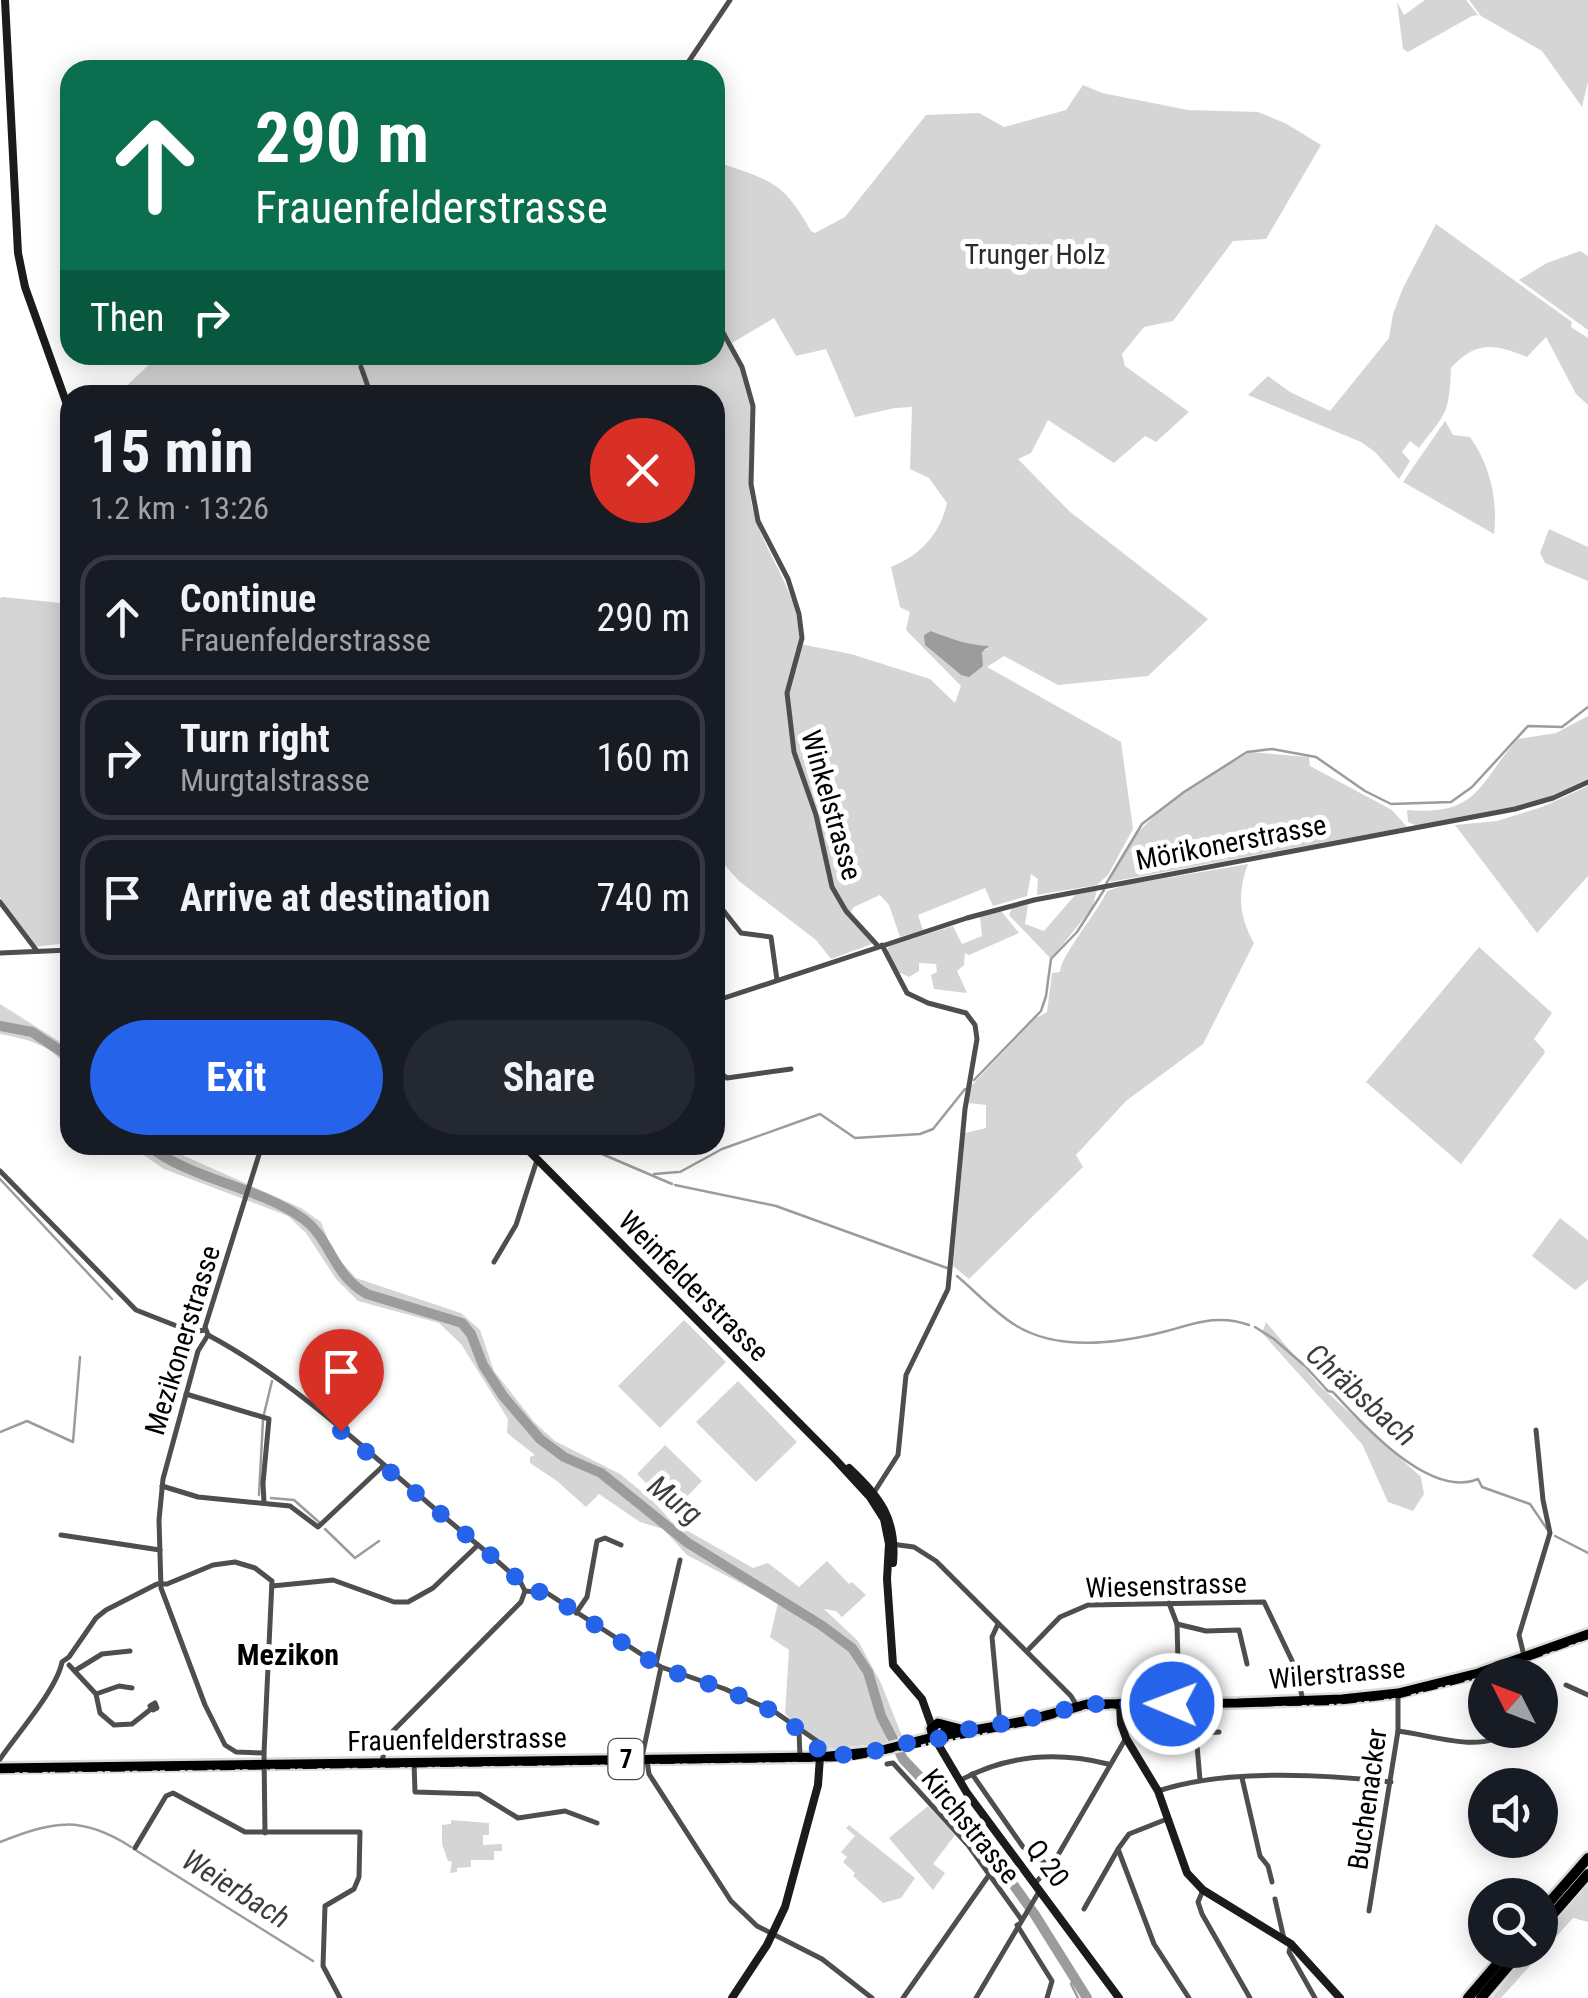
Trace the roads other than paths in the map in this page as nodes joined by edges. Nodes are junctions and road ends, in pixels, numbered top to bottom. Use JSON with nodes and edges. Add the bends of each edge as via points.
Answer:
{"nodes":[{"id":1,"x":5,"y":0,"type":"edge"},
{"id":2,"x":730,"y":0,"type":"edge"},
{"id":3,"x":690,"y":60,"type":"edge"},
{"id":4,"x":725,"y":336,"type":"edge"},
{"id":5,"x":361,"y":367,"type":"dead end"},
{"id":6,"x":60,"y":385,"type":"edge"},
{"id":7,"x":367,"y":385,"type":"edge"},
{"id":8,"x":1588,"y":782,"type":"edge"},
{"id":9,"x":0,"y":902,"type":"edge"},
{"id":10,"x":725,"y":913,"type":"edge"},
{"id":11,"x":880,"y":946,"type":"junction"},
{"id":12,"x":60,"y":951,"type":"edge"},
{"id":13,"x":37,"y":952,"type":"junction"},
{"id":14,"x":0,"y":954,"type":"edge"},
{"id":15,"x":777,"y":980,"type":"junction"},
{"id":16,"x":725,"y":998,"type":"edge"},
{"id":17,"x":790,"y":1069,"type":"dead end"},
{"id":18,"x":725,"y":1076,"type":"edge"},
{"id":19,"x":259,"y":1155,"type":"edge"},
{"id":20,"x":533,"y":1155,"type":"edge"},
{"id":21,"x":537,"y":1159,"type":"junction"},
{"id":22,"x":0,"y":1171,"type":"edge"},
{"id":23,"x":494,"y":1262,"type":"dead end"},
{"id":24,"x":207,"y":1333,"type":"junction"},
{"id":25,"x":186,"y":1394,"type":"junction"},
{"id":26,"x":1536,"y":1430,"type":"dead end"},
{"id":27,"x":383,"y":1466,"type":"junction"},
{"id":28,"x":162,"y":1486,"type":"junction"},
{"id":29,"x":872,"y":1495,"type":"junction"},
{"id":30,"x":264,"y":1503,"type":"junction"},
{"id":31,"x":61,"y":1535,"type":"dead end"},
{"id":32,"x":891,"y":1544,"type":"junction"},
{"id":33,"x":478,"y":1545,"type":"junction"},
{"id":34,"x":621,"y":1545,"type":"dead end"},
{"id":35,"x":160,"y":1550,"type":"junction"},
{"id":36,"x":680,"y":1560,"type":"dead end"},
{"id":37,"x":161,"y":1584,"type":"junction"},
{"id":38,"x":272,"y":1584,"type":"junction"},
{"id":39,"x":525,"y":1591,"type":"junction"},
{"id":40,"x":1169,"y":1602,"type":"junction"},
{"id":41,"x":576,"y":1613,"type":"junction"},
{"id":42,"x":998,"y":1624,"type":"junction"},
{"id":43,"x":1177,"y":1624,"type":"junction"},
{"id":44,"x":1588,"y":1634,"type":"edge"},
{"id":45,"x":130,"y":1651,"type":"dead end"},
{"id":46,"x":1027,"y":1651,"type":"junction"},
{"id":47,"x":1524,"y":1657,"type":"junction"},
{"id":48,"x":66,"y":1663,"type":"junction"},
{"id":49,"x":1247,"y":1664,"type":"dead end"},
{"id":50,"x":658,"y":1666,"type":"junction"},
{"id":51,"x":1388,"y":1666,"type":"dead end"},
{"id":52,"x":76,"y":1670,"type":"junction"},
{"id":53,"x":1299,"y":1679,"type":"junction"},
{"id":54,"x":1566,"y":1684,"type":"dead end"},
{"id":55,"x":132,"y":1688,"type":"dead end"},
{"id":56,"x":1398,"y":1692,"type":"junction"},
{"id":57,"x":96,"y":1694,"type":"junction"},
{"id":58,"x":1588,"y":1695,"type":"edge"},
{"id":59,"x":1303,"y":1701,"type":"junction"},
{"id":60,"x":1120,"y":1703,"type":"junction"},
{"id":61,"x":1172,"y":1704,"type":"junction"},
{"id":62,"x":1076,"y":1706,"type":"junction"},
{"id":63,"x":151,"y":1709,"type":"dead end"},
{"id":64,"x":929,"y":1712,"type":"joint"},
{"id":65,"x":1000,"y":1724,"type":"junction"},
{"id":66,"x":798,"y":1728,"type":"junction"},
{"id":67,"x":1398,"y":1731,"type":"junction"},
{"id":68,"x":938,"y":1732,"type":"junction"},
{"id":69,"x":1218,"y":1732,"type":"dead end"},
{"id":70,"x":1196,"y":1734,"type":"junction"},
{"id":71,"x":1166,"y":1735,"type":"dead end"},
{"id":72,"x":1126,"y":1738,"type":"junction"},
{"id":73,"x":1468,"y":1742,"type":"edge"},
{"id":74,"x":800,"y":1757,"type":"junction"},
{"id":75,"x":820,"y":1757,"type":"junction"},
{"id":76,"x":0,"y":1759,"type":"edge"},
{"id":77,"x":264,"y":1759,"type":"junction"},
{"id":78,"x":645,"y":1759,"type":"junction"},
{"id":79,"x":382,"y":1762,"type":"junction"},
{"id":80,"x":414,"y":1762,"type":"junction"},
{"id":81,"x":887,"y":1764,"type":"dead end"},
{"id":82,"x":1108,"y":1764,"type":"junction"},
{"id":83,"x":0,"y":1768,"type":"edge"},
{"id":84,"x":972,"y":1774,"type":"junction"},
{"id":85,"x":1242,"y":1778,"type":"junction"},
{"id":86,"x":1200,"y":1780,"type":"junction"},
{"id":87,"x":959,"y":1781,"type":"junction"},
{"id":88,"x":1391,"y":1782,"type":"junction"},
{"id":89,"x":1158,"y":1792,"type":"junction"},
{"id":90,"x":1167,"y":1819,"type":"junction"},
{"id":91,"x":597,"y":1823,"type":"dead end"},
{"id":92,"x":265,"y":1833,"type":"junction"},
{"id":93,"x":135,"y":1848,"type":"dead end"},
{"id":94,"x":1118,"y":1849,"type":"junction"},
{"id":95,"x":1588,"y":1858,"type":"edge"},
{"id":96,"x":1051,"y":1867,"type":"junction"},
{"id":97,"x":1588,"y":1874,"type":"edge"},
{"id":98,"x":990,"y":1875,"type":"junction"},
{"id":99,"x":1272,"y":1882,"type":"dead end"},
{"id":100,"x":1037,"y":1886,"type":"junction"},
{"id":101,"x":1203,"y":1890,"type":"junction"},
{"id":102,"x":1558,"y":1892,"type":"edge"},
{"id":103,"x":1275,"y":1899,"type":"dead end"},
{"id":104,"x":1558,"y":1908,"type":"edge"},
{"id":105,"x":1084,"y":1909,"type":"dead end"},
{"id":106,"x":1369,"y":1910,"type":"dead end"},
{"id":107,"x":1019,"y":1922,"type":"junction"},
{"id":108,"x":773,"y":1934,"type":"junction"},
{"id":109,"x":1288,"y":1942,"type":"junction"},
{"id":110,"x":1494,"y":1968,"type":"edge"},
{"id":111,"x":1507,"y":1968,"type":"edge"},
{"id":112,"x":340,"y":1998,"type":"edge"},
{"id":113,"x":732,"y":1998,"type":"edge"},
{"id":114,"x":872,"y":1998,"type":"edge"},
{"id":115,"x":904,"y":1998,"type":"edge"},
{"id":116,"x":976,"y":1998,"type":"edge"},
{"id":117,"x":1047,"y":1998,"type":"edge"},
{"id":118,"x":1119,"y":1998,"type":"edge"},
{"id":119,"x":1188,"y":1998,"type":"edge"},
{"id":120,"x":1250,"y":1998,"type":"edge"},
{"id":121,"x":1315,"y":1998,"type":"edge"},
{"id":122,"x":1340,"y":1998,"type":"edge"},
{"id":123,"x":1468,"y":1998,"type":"edge"},
{"id":124,"x":1481,"y":1998,"type":"edge"}],
"edges":[{"from":1,"to":6,"type":"main road","via":[[18,253]]},
{"from":2,"to":3,"type":"street"},
{"from":4,"to":11,"type":"street","name":"Winkelstrasse","via":[[753,406],[750,484],[758,520],[799,614],[802,638],[786,694],[794,752],[832,887]]},
{"from":5,"to":7,"type":"street"},
{"from":8,"to":11,"type":"street","name":"Mörikonerstrasse","via":[[1515,810],[1034,900]]},
{"from":9,"to":13,"type":"street"},
{"from":10,"to":15,"type":"street","via":[[741,933],[771,937]]},
{"from":11,"to":15,"type":"street","name":"Mörikonerstrasse"},
{"from":11,"to":29,"type":"street","via":[[907,993],[966,1013],[977,1039],[948,1289],[906,1375],[898,1456]]},
{"from":12,"to":13,"type":"street"},
{"from":13,"to":14,"type":"street"},
{"from":15,"to":16,"type":"street","name":"Mörikonerstrasse"},
{"from":17,"to":18,"type":"street"},
{"from":19,"to":24,"type":"street","name":"Mezikonerstrasse"},
{"from":20,"to":21,"type":"main road","name":"Weinfelderstrasse"},
{"from":21,"to":23,"type":"street","via":[[516,1225]]},
{"from":21,"to":29,"type":"main road","name":"Weinfelderstrasse"},
{"from":22,"to":24,"type":"street","via":[[136,1310]]},
{"from":24,"to":25,"type":"street","name":"Mezikonerstrasse"},
{"from":24,"to":27,"type":"street","via":[[258,1363]]},
{"from":25,"to":28,"type":"street","name":"Mezikonerstrasse"},
{"from":25,"to":30,"type":"street","via":[[269,1419]]},
{"from":26,"to":47,"type":"street","via":[[1550,1533],[1519,1635]]},
{"from":27,"to":30,"type":"street","via":[[320,1527],[290,1506]]},
{"from":27,"to":33,"type":"street"},
{"from":28,"to":30,"type":"street"},
{"from":28,"to":35,"type":"street","name":"Mezikonerstrasse"},
{"from":29,"to":32,"type":"main road","name":"Weinfelderstrasse"},
{"from":31,"to":35,"type":"street"},
{"from":32,"to":42,"type":"street","via":[[929,1555]]},
{"from":32,"to":64,"type":"main road","name":"Weinfelderstrasse","via":[[894,1665]]},
{"from":33,"to":38,"type":"street","via":[[433,1588],[402,1603],[333,1580]]},
{"from":33,"to":39,"type":"street"},
{"from":34,"to":41,"type":"street","via":[[596,1541],[587,1596]]},
{"from":35,"to":37,"type":"street","name":"Mezikonerstrasse"},
{"from":36,"to":50,"type":"street"},
{"from":37,"to":38,"type":"street","via":[[235,1562],[255,1568]]},
{"from":37,"to":48,"type":"street","via":[[96,1618]]},
{"from":37,"to":77,"type":"street","name":"Mezikonerstrasse","via":[[225,1745]]},
{"from":38,"to":77,"type":"street"},
{"from":39,"to":41,"type":"street","via":[[545,1592]]},
{"from":39,"to":79,"type":"street","via":[[388,1736]]},
{"from":40,"to":43,"type":"street"},
{"from":40,"to":46,"type":"street","name":"Wiesenstrasse","via":[[1078,1607]]},
{"from":40,"to":53,"type":"street","name":"Wiesenstrasse","via":[[1264,1602]]},
{"from":41,"to":50,"type":"street"},
{"from":42,"to":46,"type":"street"},
{"from":42,"to":65,"type":"street","via":[[992,1638]]},
{"from":43,"to":49,"type":"street","via":[[1240,1630]]},
{"from":43,"to":61,"type":"street"},
{"from":44,"to":47,"type":"main road","name":"Wilerstrasse","number":"7"},
{"from":45,"to":52,"type":"street","via":[[102,1654]]},
{"from":46,"to":62,"type":"street"},
{"from":47,"to":56,"type":"main road","name":"Wilerstrasse","number":"7"},
{"from":48,"to":52,"type":"street"},
{"from":48,"to":76,"type":"street"},
{"from":50,"to":66,"type":"street","via":[[725,1689]]},
{"from":50,"to":78,"type":"street"},
{"from":51,"to":53,"type":"street"},
{"from":52,"to":57,"type":"street"},
{"from":53,"to":59,"type":"street"},
{"from":54,"to":58,"type":"street"},
{"from":55,"to":57,"type":"street"},
{"from":56,"to":59,"type":"main road","name":"Wilerstrasse","number":"7"},
{"from":56,"to":67,"type":"street","name":"Buchenacker"},
{"from":57,"to":63,"type":"street","via":[[100,1713],[114,1724],[132,1724]]},
{"from":59,"to":61,"type":"main road","name":"Wilerstrasse","number":"7"},
{"from":60,"to":61,"type":"main road","name":"Wilerstrasse","number":"7"},
{"from":60,"to":62,"type":"main road","name":"Wilerstrasse","number":"7"},
{"from":60,"to":72,"type":"main road"},
{"from":62,"to":65,"type":"main road","name":"Wilerstrasse","number":"7"},
{"from":64,"to":68,"type":"main road","name":"Q 20"},
{"from":65,"to":68,"type":"main road","name":"Wilerstrasse","number":"7"},
{"from":66,"to":74,"type":"street"},
{"from":66,"to":75,"type":"street","via":[[816,1742]]},
{"from":67,"to":73,"type":"street"},
{"from":67,"to":88,"type":"street","name":"Buchenacker"},
{"from":68,"to":75,"type":"main road","name":"Frauenfelderstrasse","number":"7","via":[[886,1750]]},
{"from":68,"to":87,"type":"main road","name":"Q 20"},
{"from":69,"to":70,"type":"street"},
{"from":70,"to":71,"type":"street"},
{"from":70,"to":86,"type":"street"},
{"from":72,"to":82,"type":"street"},
{"from":72,"to":89,"type":"main road"},
{"from":74,"to":75,"type":"main road","name":"Frauenfelderstrasse","number":"7"},
{"from":74,"to":78,"type":"main road","name":"Frauenfelderstrasse","number":"7"},
{"from":75,"to":108,"type":"main road","via":[[814,1800]]},
{"from":77,"to":79,"type":"main road","name":"Frauenfelderstrasse","number":"7"},
{"from":77,"to":83,"type":"main road","name":"Frauenfelderstrasse","number":"7"},
{"from":77,"to":92,"type":"street"},
{"from":78,"to":80,"type":"main road","name":"Frauenfelderstrasse","number":"7"},
{"from":78,"to":108,"type":"street","via":[[724,1892]]},
{"from":79,"to":80,"type":"main road","name":"Frauenfelderstrasse","number":"7"},
{"from":80,"to":91,"type":"street","via":[[415,1792],[472,1792],[518,1818],[565,1811]]},
{"from":81,"to":98,"type":"street","name":"Kirchstrasse","via":[[893,1763]]},
{"from":82,"to":84,"type":"street","via":[[1050,1755]]},
{"from":82,"to":96,"type":"street"},
{"from":84,"to":87,"type":"street"},
{"from":84,"to":96,"type":"street","via":[[1023,1847]]},
{"from":85,"to":86,"type":"street"},
{"from":85,"to":88,"type":"street"},
{"from":85,"to":99,"type":"street"},
{"from":86,"to":89,"type":"street"},
{"from":87,"to":100,"type":"main road","name":"Q 20"},
{"from":88,"to":106,"type":"street","name":"Buchenacker"},
{"from":89,"to":90,"type":"main road"},
{"from":90,"to":94,"type":"street","via":[[1129,1834]]},
{"from":90,"to":101,"type":"main road","via":[[1187,1872]]},
{"from":92,"to":93,"type":"street","via":[[231,1828],[173,1793]]},
{"from":92,"to":112,"type":"street","via":[[360,1832],[354,1888],[324,1906],[323,1966]]},
{"from":94,"to":105,"type":"street"},
{"from":94,"to":119,"type":"street","via":[[1158,1953]]},
{"from":95,"to":102,"type":"highway"},
{"from":96,"to":100,"type":"street"},
{"from":97,"to":104,"type":"highway"},
{"from":98,"to":107,"type":"street","name":"Kirchstrasse"},
{"from":98,"to":115,"type":"street"},
{"from":100,"to":107,"type":"street"},
{"from":100,"to":118,"type":"main road","name":"Q 20"},
{"from":101,"to":109,"type":"main road"},
{"from":101,"to":120,"type":"street","via":[[1202,1914]]},
{"from":103,"to":109,"type":"street"},
{"from":107,"to":116,"type":"street"},
{"from":107,"to":117,"type":"street","name":"Kirchstrasse","via":[[1052,1981]]},
{"from":108,"to":113,"type":"main road"},
{"from":108,"to":114,"type":"street","via":[[833,1966]]},
{"from":109,"to":121,"type":"street"},
{"from":109,"to":122,"type":"main road"},
{"from":110,"to":123,"type":"highway"},
{"from":111,"to":124,"type":"highway"}]}
